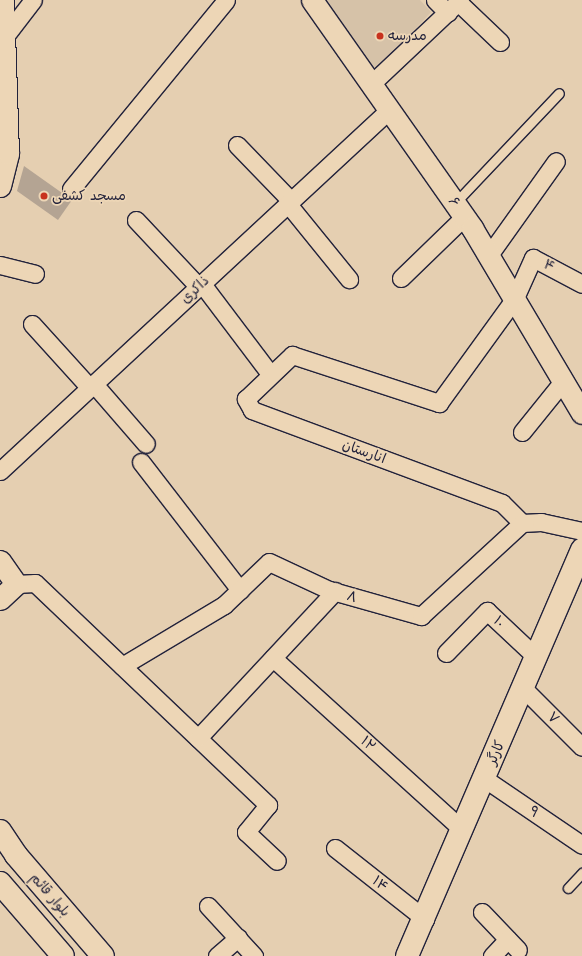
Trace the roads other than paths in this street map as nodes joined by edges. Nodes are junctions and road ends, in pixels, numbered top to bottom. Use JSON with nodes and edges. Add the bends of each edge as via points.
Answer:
{"nodes":[{"id":1,"x":3,"y":0,"type":"edge"},
{"id":2,"x":33,"y":0,"type":"edge"},
{"id":3,"x":312,"y":0,"type":"edge"},
{"id":4,"x":435,"y":0,"type":"edge"},
{"id":5,"x":218,"y":3,"type":"edge"},
{"id":6,"x":456,"y":5,"type":"edge"},
{"id":7,"x":6,"y":35,"type":"junction"},
{"id":8,"x":500,"y":42,"type":"dead end"},
{"id":9,"x":371,"y":84,"type":"junction"},
{"id":10,"x":558,"y":93,"type":"dead end"},
{"id":11,"x":4,"y":108,"type":"edge"},
{"id":12,"x":389,"y":110,"type":"junction"},
{"id":13,"x":238,"y":144,"type":"dead end"},
{"id":14,"x":556,"y":161,"type":"dead end"},
{"id":15,"x":0,"y":186,"type":"edge"},
{"id":16,"x":71,"y":189,"type":"dead end"},
{"id":17,"x":289,"y":203,"type":"junction"},
{"id":18,"x":460,"y":210,"type":"junction"},
{"id":19,"x":136,"y":220,"type":"dead end"},
{"id":20,"x":489,"y":255,"type":"junction"},
{"id":21,"x":0,"y":265,"type":"edge"},
{"id":22,"x":36,"y":274,"type":"dead end"},
{"id":23,"x":401,"y":278,"type":"dead end"},
{"id":24,"x":349,"y":279,"type":"dead end"},
{"id":25,"x":582,"y":284,"type":"edge"},
{"id":26,"x":200,"y":285,"type":"junction"},
{"id":27,"x":515,"y":298,"type":"junction"},
{"id":28,"x":32,"y":324,"type":"dead end"},
{"id":29,"x":273,"y":371,"type":"junction"},
{"id":30,"x":564,"y":380,"type":"junction"},
{"id":31,"x":92,"y":386,"type":"junction"},
{"id":32,"x":582,"y":413,"type":"edge"},
{"id":33,"x":522,"y":432,"type":"dead end"},
{"id":34,"x":146,"y":444,"type":"dead end"},
{"id":35,"x":141,"y":462,"type":"dead end"},
{"id":36,"x":0,"y":471,"type":"edge"},
{"id":37,"x":522,"y":523,"type":"junction"},
{"id":38,"x":582,"y":531,"type":"edge"},
{"id":39,"x":582,"y":549,"type":"edge"},
{"id":40,"x":0,"y":561,"type":"edge"},
{"id":41,"x":16,"y":584,"type":"junction"},
{"id":42,"x":240,"y":590,"type":"junction"},
{"id":43,"x":335,"y":591,"type":"junction"},
{"id":44,"x":0,"y":599,"type":"edge"},
{"id":45,"x":446,"y":653,"type":"dead end"},
{"id":46,"x":536,"y":657,"type":"junction"},
{"id":47,"x":273,"y":658,"type":"junction"},
{"id":48,"x":122,"y":666,"type":"junction"},
{"id":49,"x":523,"y":688,"type":"junction"},
{"id":50,"x":198,"y":738,"type":"junction"},
{"id":51,"x":582,"y":747,"type":"edge"},
{"id":52,"x":485,"y":778,"type":"junction"},
{"id":53,"x":464,"y":830,"type":"junction"},
{"id":54,"x":0,"y":831,"type":"edge"},
{"id":55,"x":582,"y":845,"type":"edge"},
{"id":56,"x":335,"y":848,"type":"dead end"},
{"id":57,"x":277,"y":861,"type":"dead end"},
{"id":58,"x":582,"y":872,"type":"edge"},
{"id":59,"x":0,"y":883,"type":"edge"},
{"id":60,"x":568,"y":888,"type":"dead end"},
{"id":61,"x":208,"y":906,"type":"dead end"},
{"id":62,"x":482,"y":912,"type":"dead end"},
{"id":63,"x":425,"y":919,"type":"junction"},
{"id":64,"x":238,"y":938,"type":"junction"},
{"id":65,"x":63,"y":956,"type":"edge"},
{"id":66,"x":103,"y":956,"type":"edge"},
{"id":67,"x":217,"y":956,"type":"edge"},
{"id":68,"x":254,"y":956,"type":"edge"},
{"id":69,"x":407,"y":956,"type":"edge"},
{"id":70,"x":492,"y":956,"type":"edge"}],
"edges":[{"from":1,"to":7,"type":"street"},
{"from":2,"to":7,"type":"street"},
{"from":3,"to":9,"type":"street","name":"۶"},
{"from":4,"to":6,"type":"street"},
{"from":5,"to":16,"type":"street"},
{"from":6,"to":8,"type":"street"},
{"from":6,"to":9,"type":"street"},
{"from":7,"to":11,"type":"street"},
{"from":9,"to":12,"type":"street","name":"۶"},
{"from":10,"to":18,"type":"lane"},
{"from":11,"to":15,"type":"street","via":[[8,153]]},
{"from":12,"to":17,"type":"street","name":"ذاکری"},
{"from":12,"to":18,"type":"street","name":"۶"},
{"from":13,"to":17,"type":"street"},
{"from":14,"to":20,"type":"street"},
{"from":17,"to":24,"type":"street"},
{"from":17,"to":26,"type":"street","name":"ذاکری"},
{"from":18,"to":20,"type":"street","name":"۶"},
{"from":18,"to":23,"type":"street"},
{"from":19,"to":26,"type":"street"},
{"from":20,"to":27,"type":"street","name":"۶"},
{"from":21,"to":22,"type":"street"},
{"from":25,"to":27,"type":"street","name":"۴","via":[[533,258]]},
{"from":26,"to":29,"type":"street"},
{"from":26,"to":31,"type":"street","name":"ذاکری"},
{"from":27,"to":29,"type":"street","via":[[439,403],[292,355]]},
{"from":27,"to":30,"type":"street","name":"۶"},
{"from":28,"to":31,"type":"street"},
{"from":29,"to":37,"type":"street","name":"انارستان","via":[[246,399],[252,410],[502,503]]},
{"from":30,"to":32,"type":"street","name":"۶"},
{"from":30,"to":33,"type":"street"},
{"from":31,"to":34,"type":"street"},
{"from":31,"to":36,"type":"street","name":"ذاکری"},
{"from":35,"to":42,"type":"street"},
{"from":37,"to":38,"type":"street","via":[[541,522]]},
{"from":37,"to":43,"type":"street","name":"۸","via":[[421,616]]},
{"from":39,"to":46,"type":"main road","name":"کارگر"},
{"from":40,"to":41,"type":"street"},
{"from":41,"to":44,"type":"street"},
{"from":41,"to":48,"type":"street","via":[[35,583]]},
{"from":42,"to":43,"type":"street","name":"۸","via":[[269,562]]},
{"from":42,"to":48,"type":"street","name":"۸","via":[[224,605]]},
{"from":43,"to":47,"type":"street"},
{"from":45,"to":46,"type":"street","name":"۱۰","via":[[487,611]]},
{"from":46,"to":49,"type":"main road","name":"کارگر"},
{"from":47,"to":50,"type":"street"},
{"from":47,"to":53,"type":"street","name":"۱۲"},
{"from":48,"to":50,"type":"street"},
{"from":49,"to":51,"type":"street","name":"۷"},
{"from":49,"to":52,"type":"main road","name":"کارگر"},
{"from":50,"to":57,"type":"street","via":[[268,805],[246,832]]},
{"from":52,"to":53,"type":"main road","name":"کارگر"},
{"from":52,"to":55,"type":"street","name":"۹"},
{"from":53,"to":63,"type":"main road","name":"کارگر"},
{"from":54,"to":66,"type":"main road","name":"بلوار قائم","via":[[16,855]]},
{"from":56,"to":63,"type":"street","name":"۱۴"},
{"from":58,"to":60,"type":"lane"},
{"from":59,"to":65,"type":"main road"},
{"from":61,"to":64,"type":"street"},
{"from":62,"to":70,"type":"street","via":[[513,944]]},
{"from":63,"to":69,"type":"main road","name":"کارگر"},
{"from":64,"to":67,"type":"street"},
{"from":64,"to":68,"type":"street"}]}
